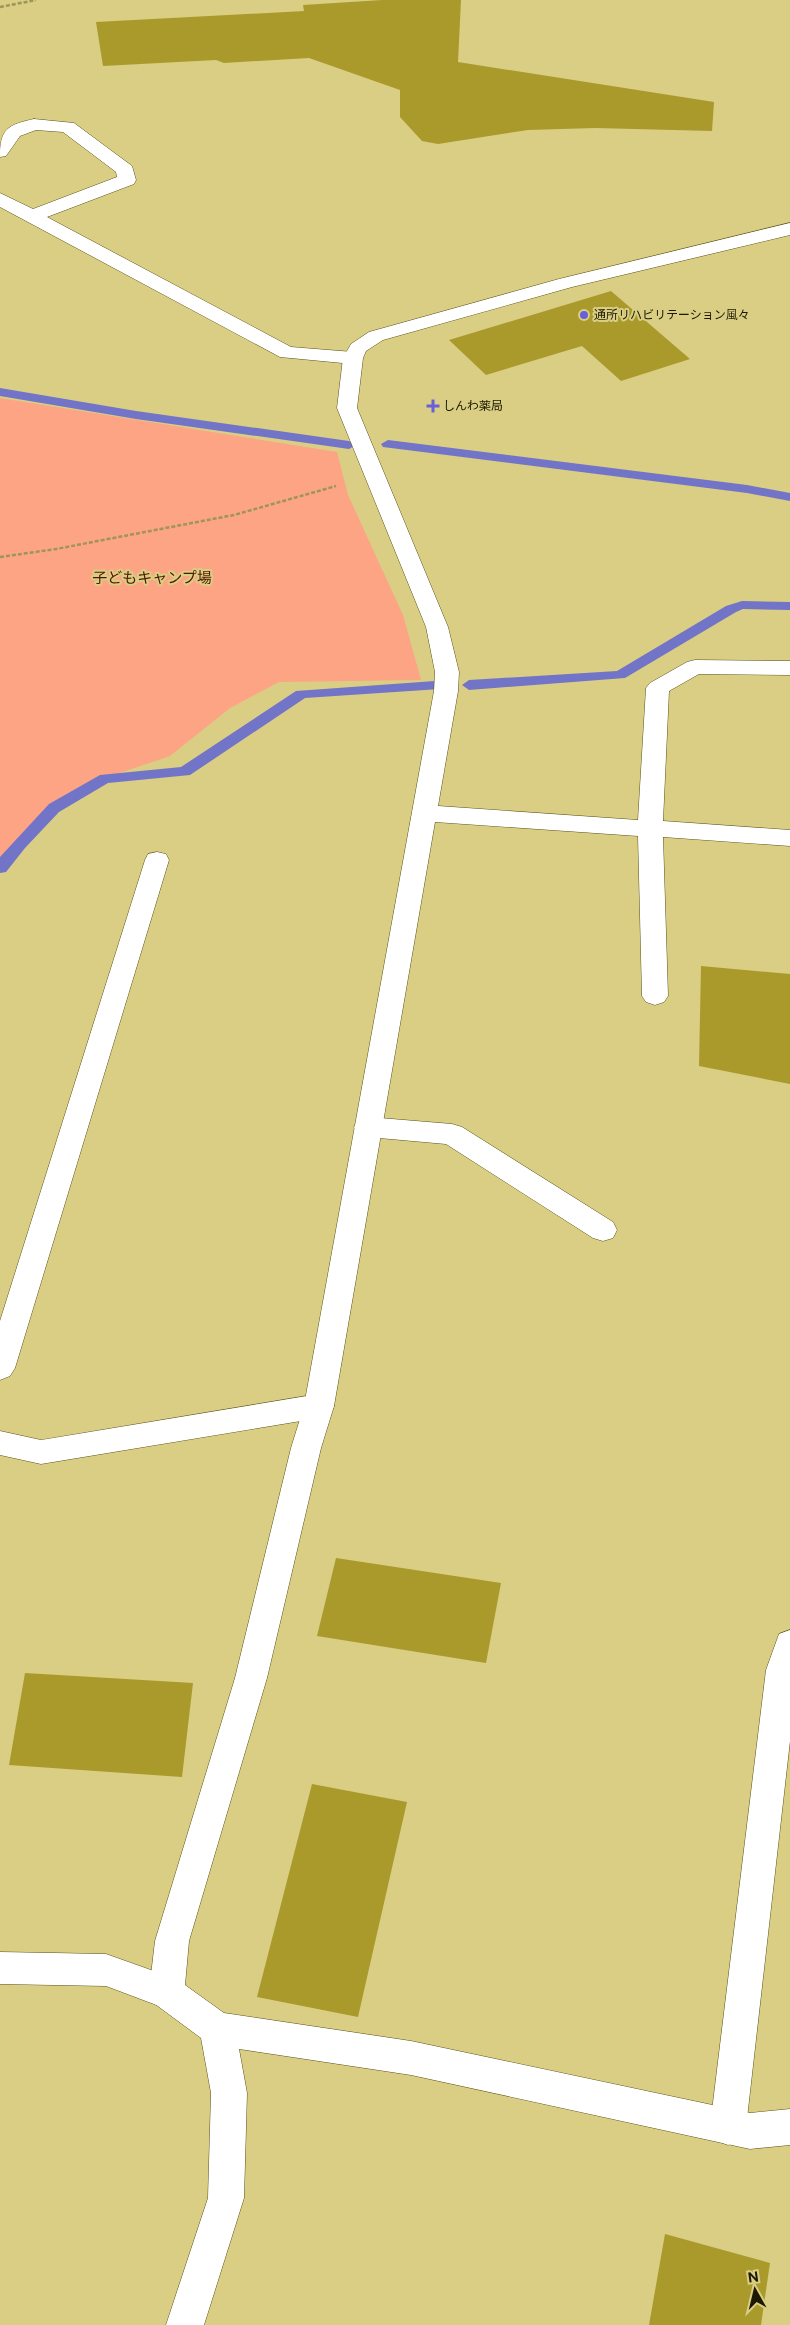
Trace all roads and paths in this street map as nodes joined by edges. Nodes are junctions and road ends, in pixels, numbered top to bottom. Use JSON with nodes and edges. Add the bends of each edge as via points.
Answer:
{"nodes":[{"id":1,"x":36,"y":0,"type":"edge"},
{"id":2,"x":0,"y":7,"type":"edge"},
{"id":3,"x":0,"y":152,"type":"edge"},
{"id":4,"x":0,"y":199,"type":"edge"},
{"id":5,"x":32,"y":216,"type":"junction"},
{"id":6,"x":790,"y":229,"type":"edge"},
{"id":7,"x":352,"y":358,"type":"junction"},
{"id":8,"x":372,"y":475,"type":"junction"},
{"id":9,"x":0,"y":557,"type":"edge"},
{"id":10,"x":790,"y":668,"type":"edge"},
{"id":11,"x":426,"y":813,"type":"junction"},
{"id":12,"x":650,"y":828,"type":"junction"},
{"id":13,"x":790,"y":838,"type":"edge"},
{"id":14,"x":157,"y":860,"type":"dead end"},
{"id":15,"x":655,"y":996,"type":"dead end"},
{"id":16,"x":368,"y":1127,"type":"junction"},
{"id":17,"x":603,"y":1230,"type":"dead end"},
{"id":18,"x":0,"y":1368,"type":"edge"},
{"id":19,"x":319,"y":1406,"type":"junction"},
{"id":20,"x":0,"y":1443,"type":"edge"},
{"id":21,"x":790,"y":1644,"type":"edge"},
{"id":22,"x":0,"y":1968,"type":"edge"},
{"id":23,"x":167,"y":1992,"type":"junction"},
{"id":24,"x":218,"y":2028,"type":"junction"},
{"id":25,"x":728,"y":2127,"type":"junction"},
{"id":26,"x":790,"y":2127,"type":"edge"},
{"id":27,"x":184,"y":2325,"type":"edge"}],
"edges":[{"from":1,"to":2,"type":"path"},
{"from":3,"to":5,"type":"street","via":[[14,132],[34,124],[68,127],[125,170],[127,180]]},
{"from":4,"to":5,"type":"street"},
{"from":5,"to":7,"type":"street","via":[[287,354]]},
{"from":6,"to":7,"type":"street","via":[[566,282],[376,336],[358,348]]},
{"from":7,"to":8,"type":"street","via":[[347,408]]},
{"from":8,"to":9,"type":"path","via":[[234,515]]},
{"from":8,"to":11,"type":"street","via":[[437,627],[447,672]]},
{"from":10,"to":12,"type":"street","via":[[695,667],[658,688]]},
{"from":11,"to":12,"type":"street"},
{"from":11,"to":16,"type":"street","via":[[414,864]]},
{"from":12,"to":13,"type":"street"},
{"from":12,"to":15,"type":"street"},
{"from":14,"to":18,"type":"street"},
{"from":16,"to":17,"type":"street","via":[[452,1134]]},
{"from":16,"to":19,"type":"street"},
{"from":19,"to":20,"type":"street","via":[[41,1452]]},
{"from":19,"to":23,"type":"street","via":[[251,1678],[172,1941]]},
{"from":21,"to":25,"type":"street","via":[[782,1670]]},
{"from":22,"to":23,"type":"street","via":[[106,1970]]},
{"from":23,"to":24,"type":"street"},
{"from":24,"to":25,"type":"street","via":[[411,2058]]},
{"from":24,"to":27,"type":"street","via":[[229,2093],[226,2198]]},
{"from":25,"to":26,"type":"street","via":[[750,2130]]}]}
